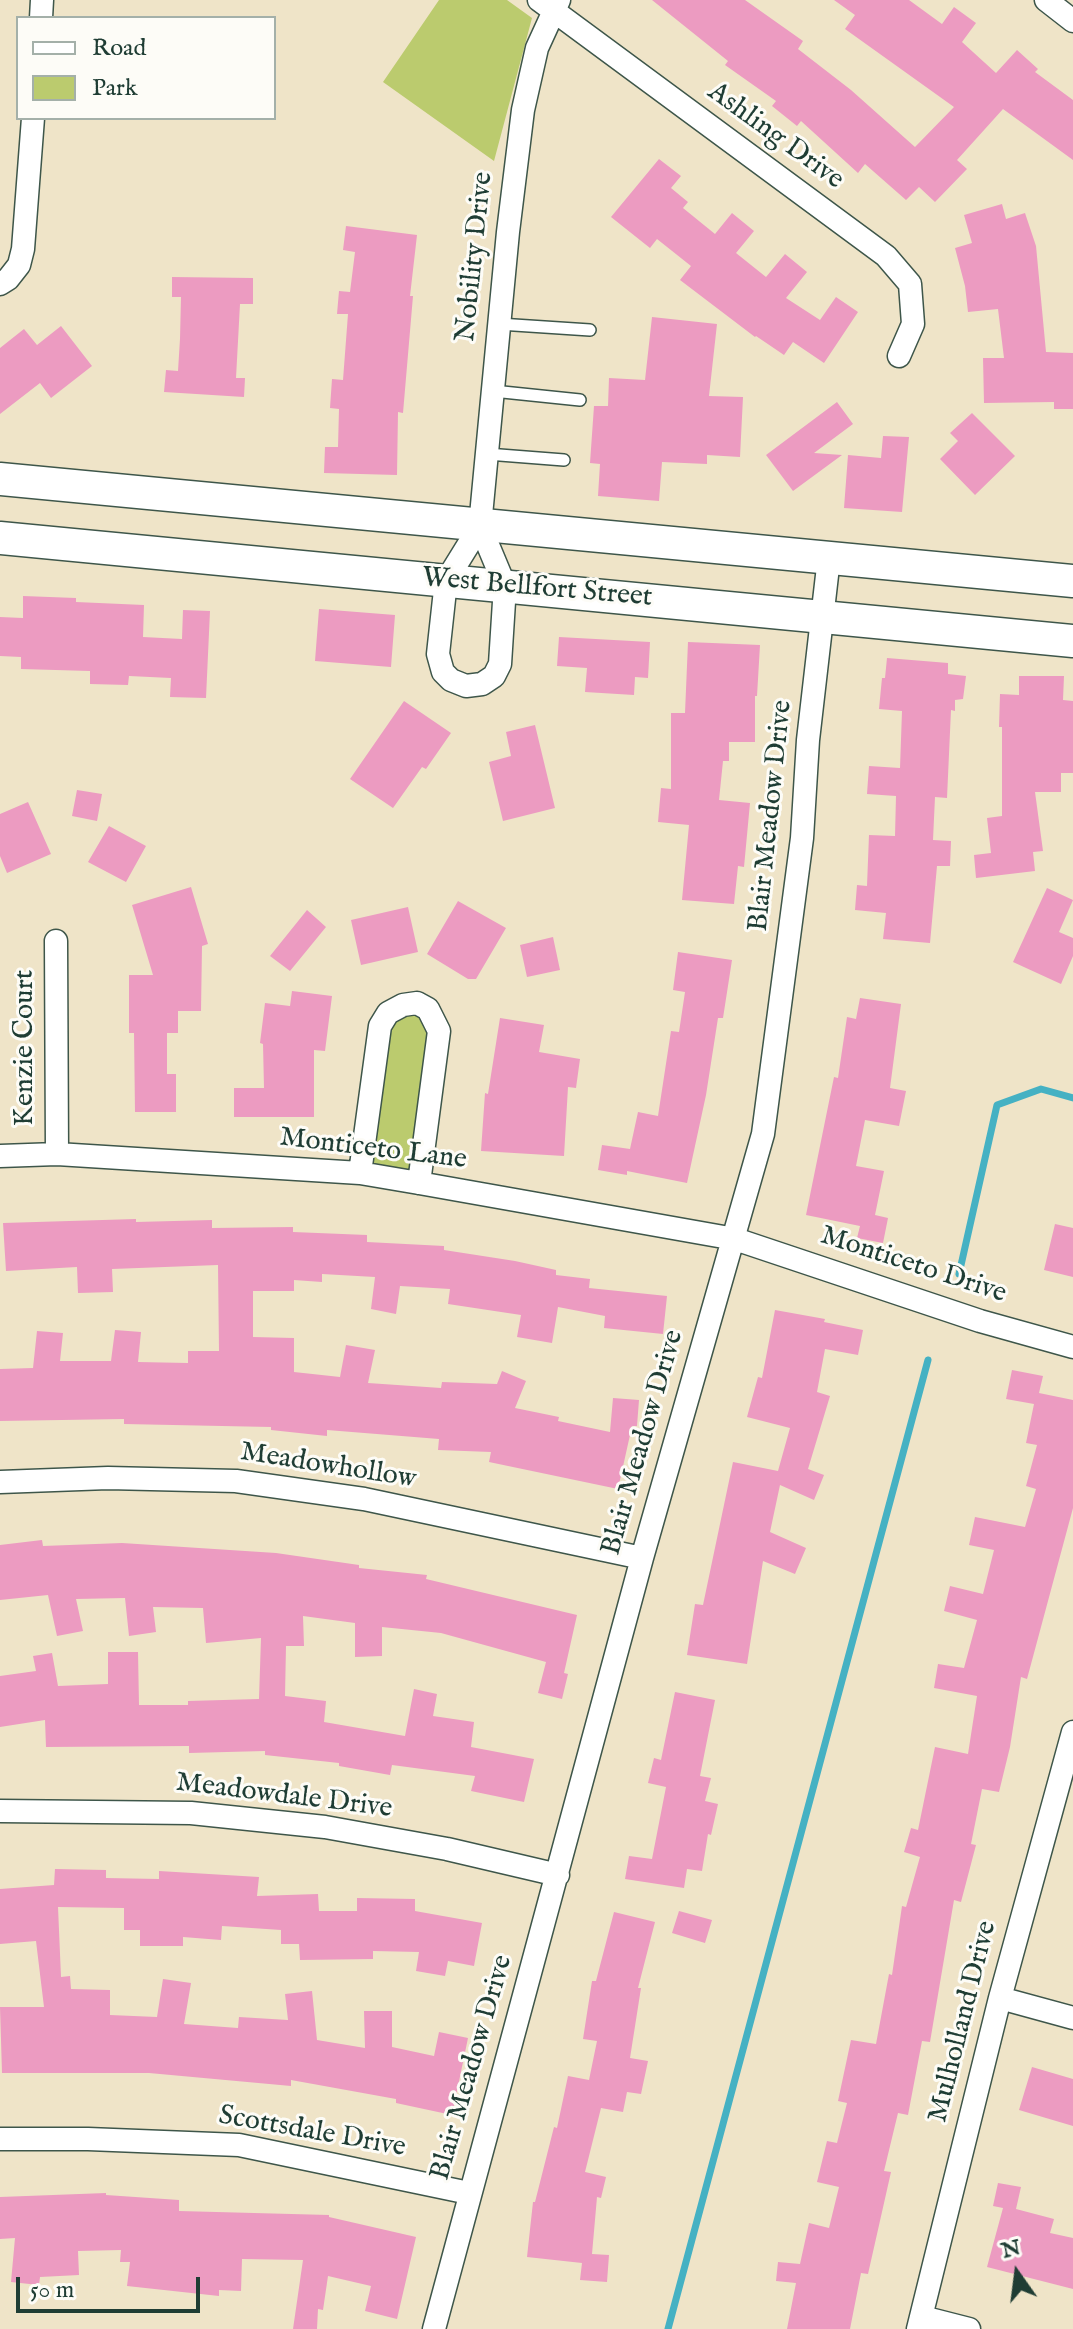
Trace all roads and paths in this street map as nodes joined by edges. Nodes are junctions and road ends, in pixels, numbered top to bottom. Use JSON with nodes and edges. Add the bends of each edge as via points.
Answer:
{"nodes":[{"id":1,"x":1046,"y":0,"type":"edge"},
{"id":2,"x":550,"y":4,"type":"edge"},
{"id":3,"x":1073,"y":21,"type":"edge"},
{"id":4,"x":33,"y":120,"type":"edge"},
{"id":5,"x":4,"y":282,"type":"edge"},
{"id":6,"x":499,"y":324,"type":"junction"},
{"id":7,"x":590,"y":330,"type":"dead end"},
{"id":8,"x":899,"y":356,"type":"dead end"},
{"id":9,"x":493,"y":391,"type":"junction"},
{"id":10,"x":580,"y":400,"type":"dead end"},
{"id":11,"x":487,"y":454,"type":"junction"},
{"id":12,"x":564,"y":460,"type":"dead end"},
{"id":13,"x":0,"y":479,"type":"edge"},
{"id":14,"x":480,"y":526,"type":"junction"},
{"id":15,"x":0,"y":538,"type":"edge"},
{"id":16,"x":829,"y":558,"type":"junction"},
{"id":17,"x":446,"y":581,"type":"junction"},
{"id":18,"x":1073,"y":581,"type":"edge"},
{"id":19,"x":505,"y":586,"type":"junction"},
{"id":20,"x":823,"y":616,"type":"junction"},
{"id":21,"x":1073,"y":641,"type":"edge"},
{"id":22,"x":56,"y":941,"type":"dead end"},
{"id":23,"x":57,"y":1154,"type":"junction"},
{"id":24,"x":0,"y":1156,"type":"edge"},
{"id":25,"x":360,"y":1173,"type":"junction"},
{"id":26,"x":419,"y":1183,"type":"junction"},
{"id":27,"x":735,"y":1239,"type":"junction"},
{"id":28,"x":1073,"y":1347,"type":"edge"},
{"id":29,"x":0,"y":1482,"type":"edge"},
{"id":30,"x":642,"y":1558,"type":"junction"},
{"id":31,"x":1073,"y":1732,"type":"edge"},
{"id":32,"x":0,"y":1811,"type":"edge"},
{"id":33,"x":558,"y":1875,"type":"junction"},
{"id":34,"x":1000,"y":1998,"type":"junction"},
{"id":35,"x":1073,"y":2018,"type":"edge"},
{"id":36,"x":0,"y":2139,"type":"edge"},
{"id":37,"x":469,"y":2193,"type":"junction"},
{"id":38,"x":920,"y":2323,"type":"edge"},
{"id":39,"x":434,"y":2329,"type":"edge"},
{"id":40,"x":969,"y":2329,"type":"edge"}],
"edges":[{"from":1,"to":3,"type":"street"},
{"from":2,"to":6,"type":"street","name":"Nobility Drive","via":[[523,110]]},
{"from":2,"to":8,"type":"street","name":"Ashling Drive","via":[[886,256],[910,284],[913,324]]},
{"from":4,"to":5,"type":"street","via":[[23,249],[19,265]]},
{"from":6,"to":7,"type":"lane"},
{"from":6,"to":9,"type":"street","name":"Nobility Drive"},
{"from":9,"to":10,"type":"lane"},
{"from":9,"to":11,"type":"street","name":"Nobility Drive"},
{"from":11,"to":12,"type":"lane"},
{"from":11,"to":14,"type":"street","name":"Nobility Drive"},
{"from":13,"to":14,"type":"main road","name":"West Bellfort Street"},
{"from":14,"to":16,"type":"main road","name":"West Bellfort Street"},
{"from":14,"to":17,"type":"street","name":"Nobility Drive"},
{"from":14,"to":19,"type":"street","name":"Nobility Drive"},
{"from":15,"to":17,"type":"main road","name":"West Bellfort Street"},
{"from":16,"to":18,"type":"main road","name":"West Bellfort Street"},
{"from":16,"to":20,"type":"street","name":"Blair Meadow Drive"},
{"from":17,"to":19,"type":"main road","name":"West Bellfort Street"},
{"from":17,"to":19,"type":"street","name":"Nobility Drive","via":[[438,654],[443,672],[466,686],[482,684],[500,664]]},
{"from":19,"to":20,"type":"main road","name":"West Bellfort Street"},
{"from":20,"to":21,"type":"main road","name":"West Bellfort Street"},
{"from":20,"to":27,"type":"street","name":"Blair Meadow Drive","via":[[785,980],[763,1134]]},
{"from":22,"to":23,"type":"street","name":"Kenzie Court"},
{"from":23,"to":24,"type":"street","name":"Monticeto Lane"},
{"from":23,"to":25,"type":"street","name":"Monticeto Lane"},
{"from":25,"to":26,"type":"street","name":"Monticeto Lane"},
{"from":25,"to":26,"type":"street","via":[[380,1026],[388,1013],[417,1003],[428,1009],[439,1031]]},
{"from":26,"to":27,"type":"street","name":"Monticeto Lane"},
{"from":27,"to":28,"type":"street","name":"Monticeto Drive"},
{"from":27,"to":30,"type":"street","name":"Blair Meadow Drive"},
{"from":29,"to":30,"type":"street","name":"Meadowhollow","via":[[236,1481],[364,1499]]},
{"from":30,"to":33,"type":"street","name":"Blair Meadow Drive"},
{"from":31,"to":34,"type":"street","name":"Mulholland Drive"},
{"from":32,"to":33,"type":"street","name":"Meadowdale Drive","via":[[191,1813],[325,1827]]},
{"from":33,"to":37,"type":"street","name":"Blair Meadow Drive"},
{"from":34,"to":35,"type":"street"},
{"from":34,"to":38,"type":"street","name":"Mulholland Drive"},
{"from":36,"to":37,"type":"street","name":"Scottsdale Drive","via":[[239,2145]]},
{"from":37,"to":39,"type":"street","name":"Blair Meadow Drive"},
{"from":38,"to":40,"type":"street"}]}
